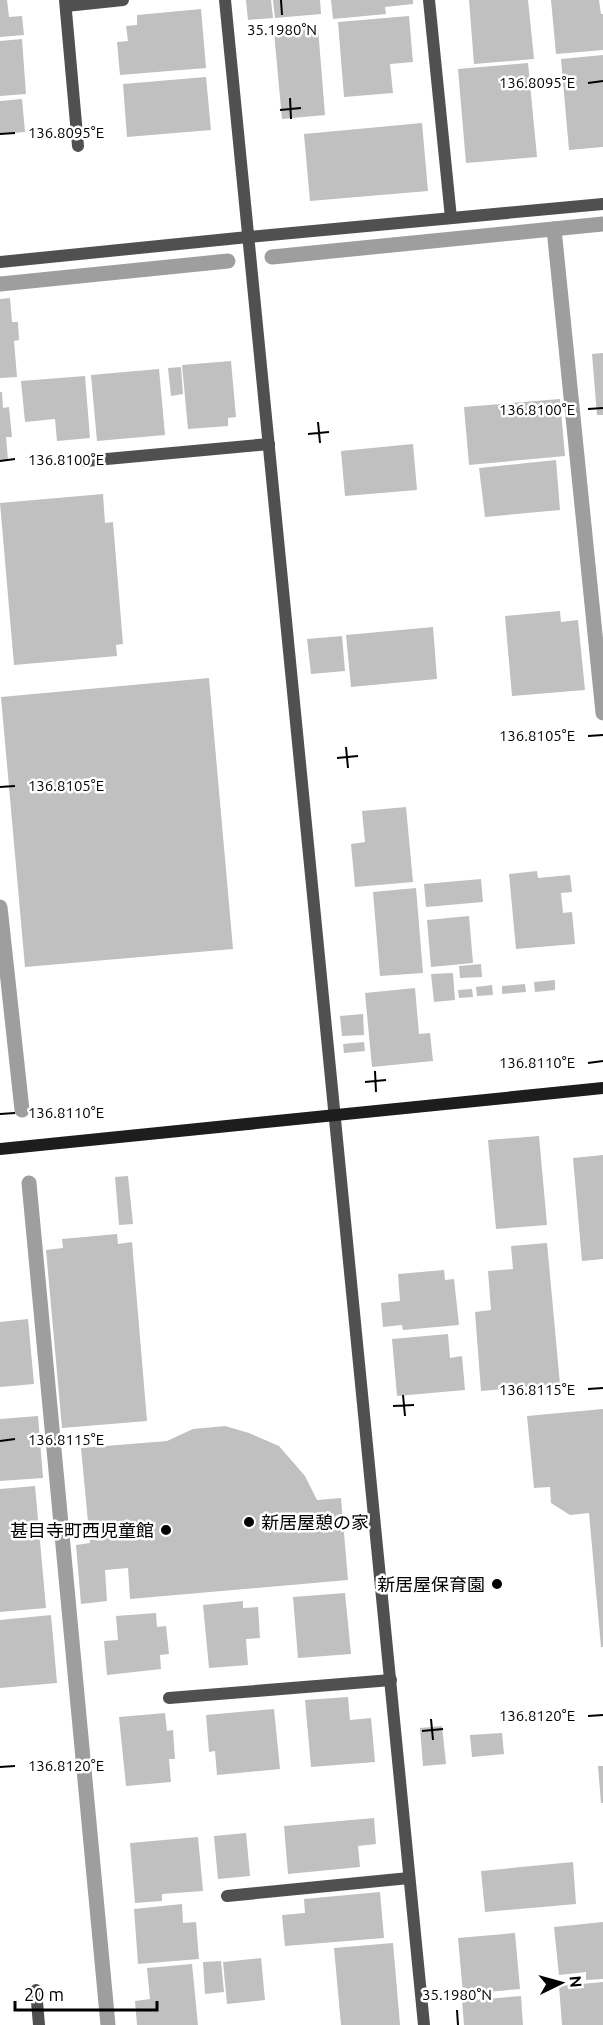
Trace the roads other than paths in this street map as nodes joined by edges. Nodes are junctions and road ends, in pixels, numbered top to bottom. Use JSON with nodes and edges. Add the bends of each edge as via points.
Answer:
{"nodes":[{"id":1,"x":123,"y":0,"type":"edge"},
{"id":2,"x":225,"y":0,"type":"edge"},
{"id":3,"x":429,"y":0,"type":"edge"},
{"id":4,"x":65,"y":3,"type":"edge"},
{"id":5,"x":78,"y":146,"type":"dead end"},
{"id":6,"x":603,"y":204,"type":"edge"},
{"id":7,"x":451,"y":218,"type":"junction"},
{"id":8,"x":248,"y":237,"type":"junction"},
{"id":9,"x":0,"y":262,"type":"edge"},
{"id":10,"x":269,"y":444,"type":"junction"},
{"id":11,"x":85,"y":461,"type":"dead end"},
{"id":12,"x":603,"y":1088,"type":"edge"},
{"id":13,"x":335,"y":1115,"type":"junction"},
{"id":14,"x":0,"y":1149,"type":"edge"},
{"id":15,"x":391,"y":1680,"type":"junction"},
{"id":16,"x":169,"y":1698,"type":"dead end"},
{"id":17,"x":410,"y":1878,"type":"junction"},
{"id":18,"x":227,"y":1896,"type":"dead end"},
{"id":19,"x":36,"y":1990,"type":"dead end"},
{"id":20,"x":39,"y":2025,"type":"edge"},
{"id":21,"x":424,"y":2025,"type":"edge"}],
"edges":[{"from":1,"to":4,"type":"street"},
{"from":2,"to":8,"type":"street"},
{"from":3,"to":7,"type":"street"},
{"from":4,"to":5,"type":"street"},
{"from":6,"to":7,"type":"street"},
{"from":7,"to":8,"type":"street"},
{"from":8,"to":9,"type":"street"},
{"from":8,"to":10,"type":"street"},
{"from":10,"to":11,"type":"street"},
{"from":10,"to":13,"type":"street"},
{"from":12,"to":13,"type":"street"},
{"from":13,"to":14,"type":"street"},
{"from":13,"to":15,"type":"street"},
{"from":15,"to":16,"type":"street"},
{"from":15,"to":17,"type":"street"},
{"from":17,"to":18,"type":"street"},
{"from":17,"to":21,"type":"street"},
{"from":19,"to":20,"type":"street"}]}
